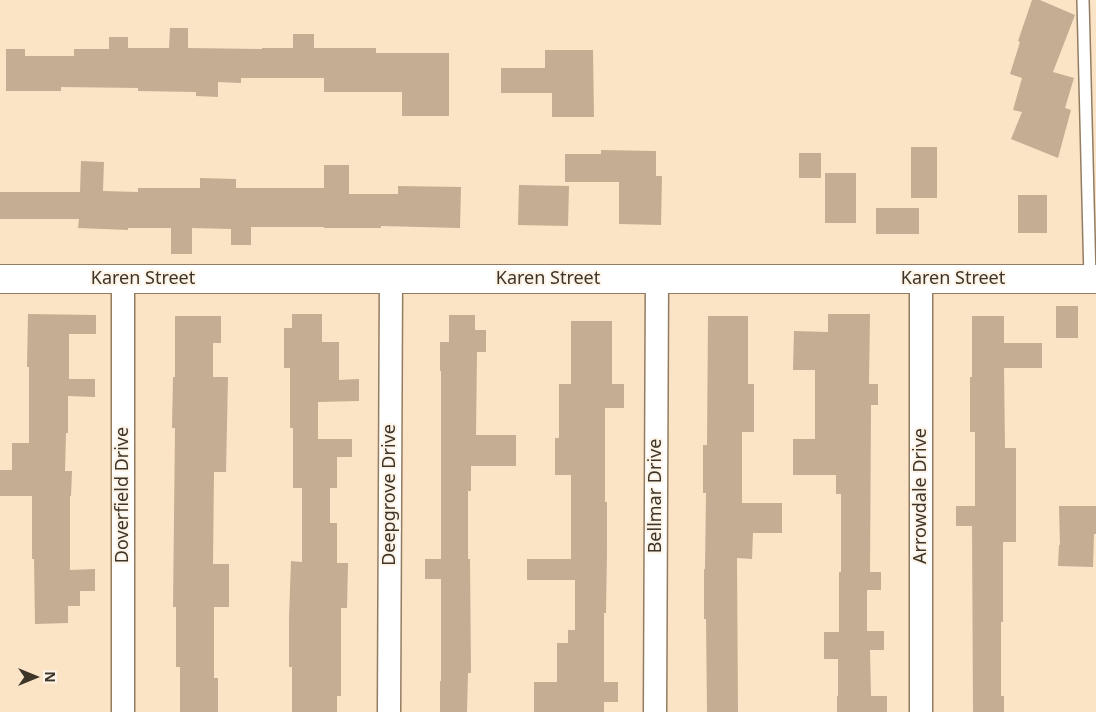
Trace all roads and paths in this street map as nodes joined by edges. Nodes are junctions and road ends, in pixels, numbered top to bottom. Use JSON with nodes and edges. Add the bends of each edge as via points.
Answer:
{"nodes":[{"id":1,"x":1083,"y":0,"type":"edge"},
{"id":2,"x":0,"y":278,"type":"edge"},
{"id":3,"x":391,"y":278,"type":"junction"},
{"id":4,"x":123,"y":279,"type":"junction"},
{"id":5,"x":657,"y":279,"type":"junction"},
{"id":6,"x":921,"y":279,"type":"junction"},
{"id":7,"x":1093,"y":279,"type":"edge"},
{"id":8,"x":123,"y":712,"type":"edge"},
{"id":9,"x":389,"y":712,"type":"edge"},
{"id":10,"x":655,"y":712,"type":"edge"},
{"id":11,"x":921,"y":712,"type":"edge"}],
"edges":[{"from":1,"to":7,"type":"lane"},
{"from":2,"to":4,"type":"street","name":"Karen Street"},
{"from":3,"to":4,"type":"street","name":"Karen Street"},
{"from":3,"to":5,"type":"street","name":"Karen Street"},
{"from":3,"to":9,"type":"street","name":"Deepgrove Drive"},
{"from":4,"to":8,"type":"street","name":"Doverfield Drive"},
{"from":5,"to":6,"type":"street","name":"Karen Street"},
{"from":5,"to":10,"type":"street","name":"Bellmar Drive"},
{"from":6,"to":7,"type":"street","name":"Karen Street"},
{"from":6,"to":11,"type":"street","name":"Arrowdale Drive"}]}
